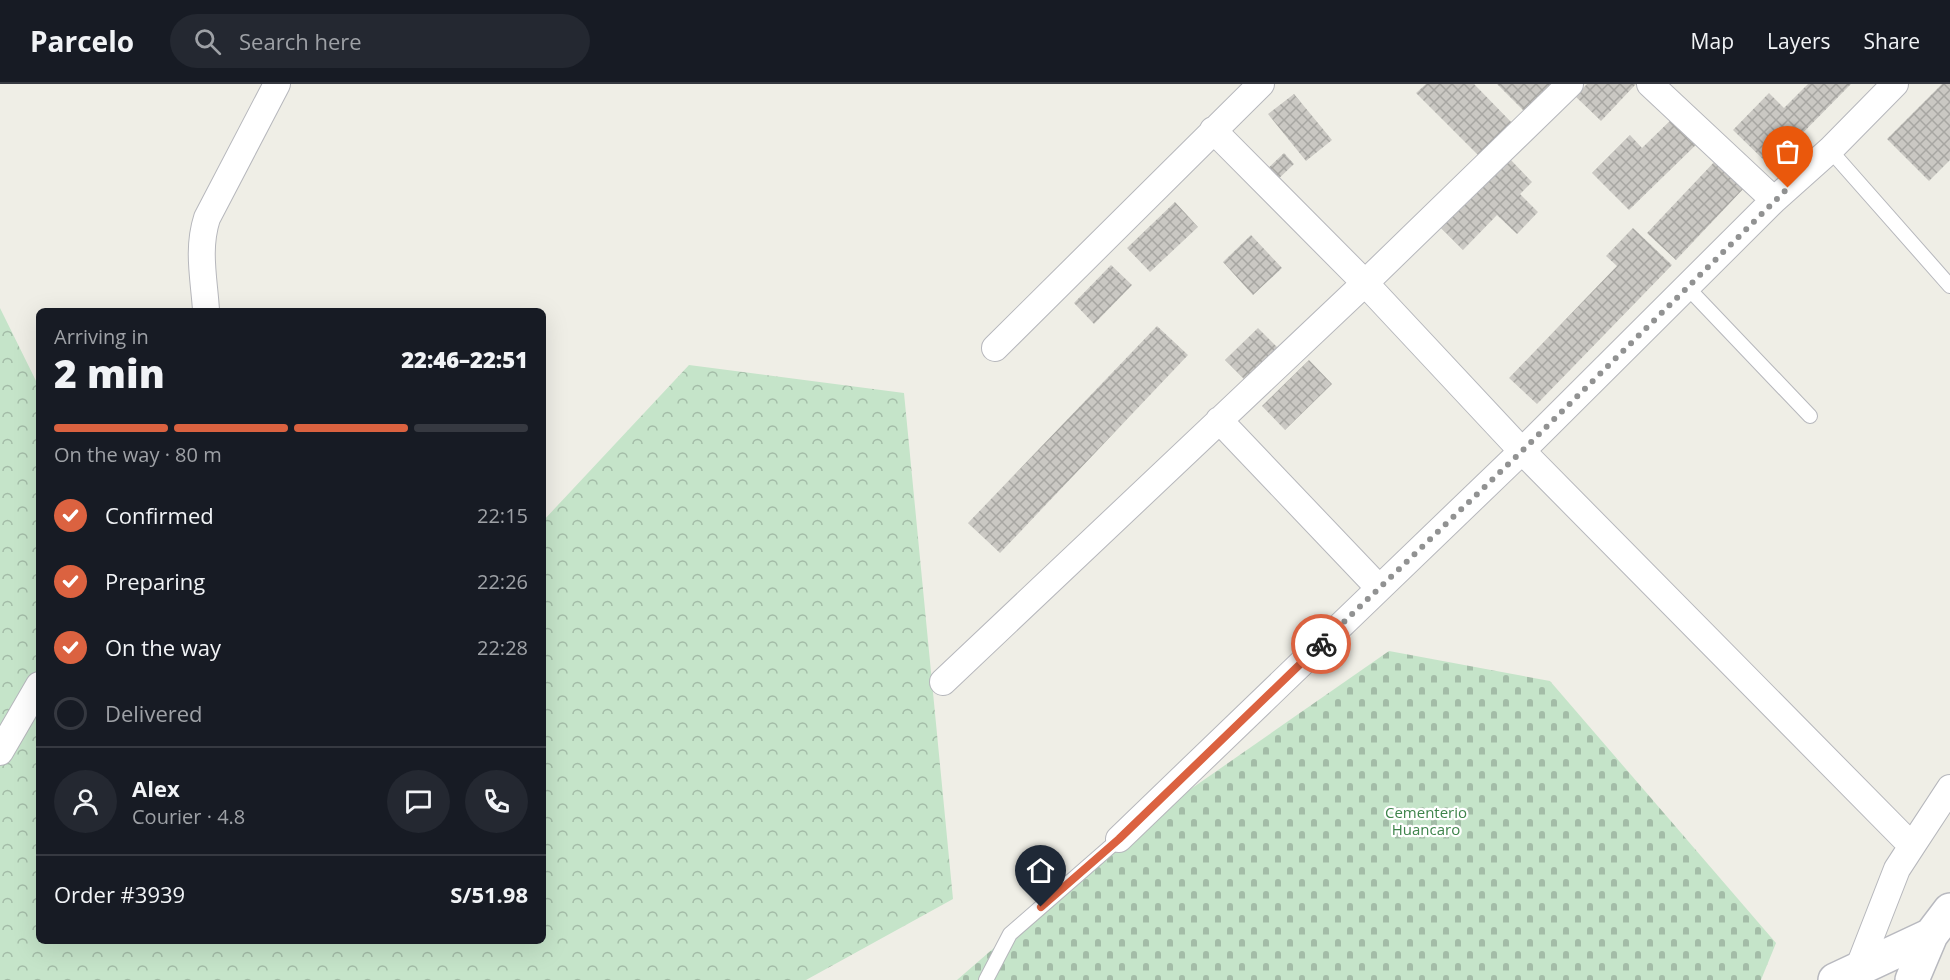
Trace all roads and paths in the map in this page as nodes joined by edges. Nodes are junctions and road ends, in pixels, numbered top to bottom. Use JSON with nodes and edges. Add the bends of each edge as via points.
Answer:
{"nodes":[{"id":1,"x":277,"y":84,"type":"edge"},
{"id":2,"x":1261,"y":84,"type":"edge"},
{"id":3,"x":1570,"y":84,"type":"edge"},
{"id":4,"x":1650,"y":84,"type":"edge"},
{"id":5,"x":1895,"y":84,"type":"edge"},
{"id":6,"x":1212,"y":130,"type":"junction"},
{"id":7,"x":1830,"y":150,"type":"junction"},
{"id":8,"x":1774,"y":200,"type":"junction"},
{"id":9,"x":1365,"y":284,"type":"junction"},
{"id":10,"x":1950,"y":286,"type":"edge"},
{"id":11,"x":1687,"y":287,"type":"junction"},
{"id":12,"x":206,"y":308,"type":"edge"},
{"id":13,"x":995,"y":348,"type":"dead end"},
{"id":14,"x":1810,"y":416,"type":"dead end"},
{"id":15,"x":1219,"y":420,"type":"junction"},
{"id":16,"x":1522,"y":451,"type":"junction"},
{"id":17,"x":1379,"y":588,"type":"junction"},
{"id":18,"x":943,"y":682,"type":"dead end"},
{"id":19,"x":36,"y":690,"type":"edge"},
{"id":20,"x":0,"y":752,"type":"edge"},
{"id":21,"x":1950,"y":788,"type":"edge"},
{"id":22,"x":1119,"y":839,"type":"joint"},
{"id":23,"x":1912,"y":846,"type":"junction"},
{"id":24,"x":1940,"y":923,"type":"edge"},
{"id":25,"x":1846,"y":975,"type":"edge"},
{"id":26,"x":1914,"y":978,"type":"edge"},
{"id":27,"x":986,"y":980,"type":"edge"}],
"edges":[{"from":1,"to":12,"type":"street","via":[[205,225],[200,249]]},
{"from":2,"to":6,"type":"street"},
{"from":3,"to":9,"type":"street"},
{"from":4,"to":8,"type":"street"},
{"from":5,"to":7,"type":"street"},
{"from":6,"to":9,"type":"street"},
{"from":6,"to":13,"type":"street"},
{"from":7,"to":8,"type":"street"},
{"from":7,"to":10,"type":"lane"},
{"from":8,"to":11,"type":"street"},
{"from":9,"to":15,"type":"street"},
{"from":9,"to":16,"type":"street"},
{"from":11,"to":14,"type":"lane"},
{"from":11,"to":16,"type":"street"},
{"from":15,"to":17,"type":"street"},
{"from":15,"to":18,"type":"street"},
{"from":16,"to":17,"type":"street"},
{"from":16,"to":23,"type":"street"},
{"from":17,"to":22,"type":"street"},
{"from":19,"to":20,"type":"street"},
{"from":21,"to":23,"type":"street"},
{"from":22,"to":27,"type":"lane","via":[[1010,934]]},
{"from":23,"to":25,"type":"street"},
{"from":24,"to":25,"type":"street"},
{"from":24,"to":26,"type":"street"}]}
